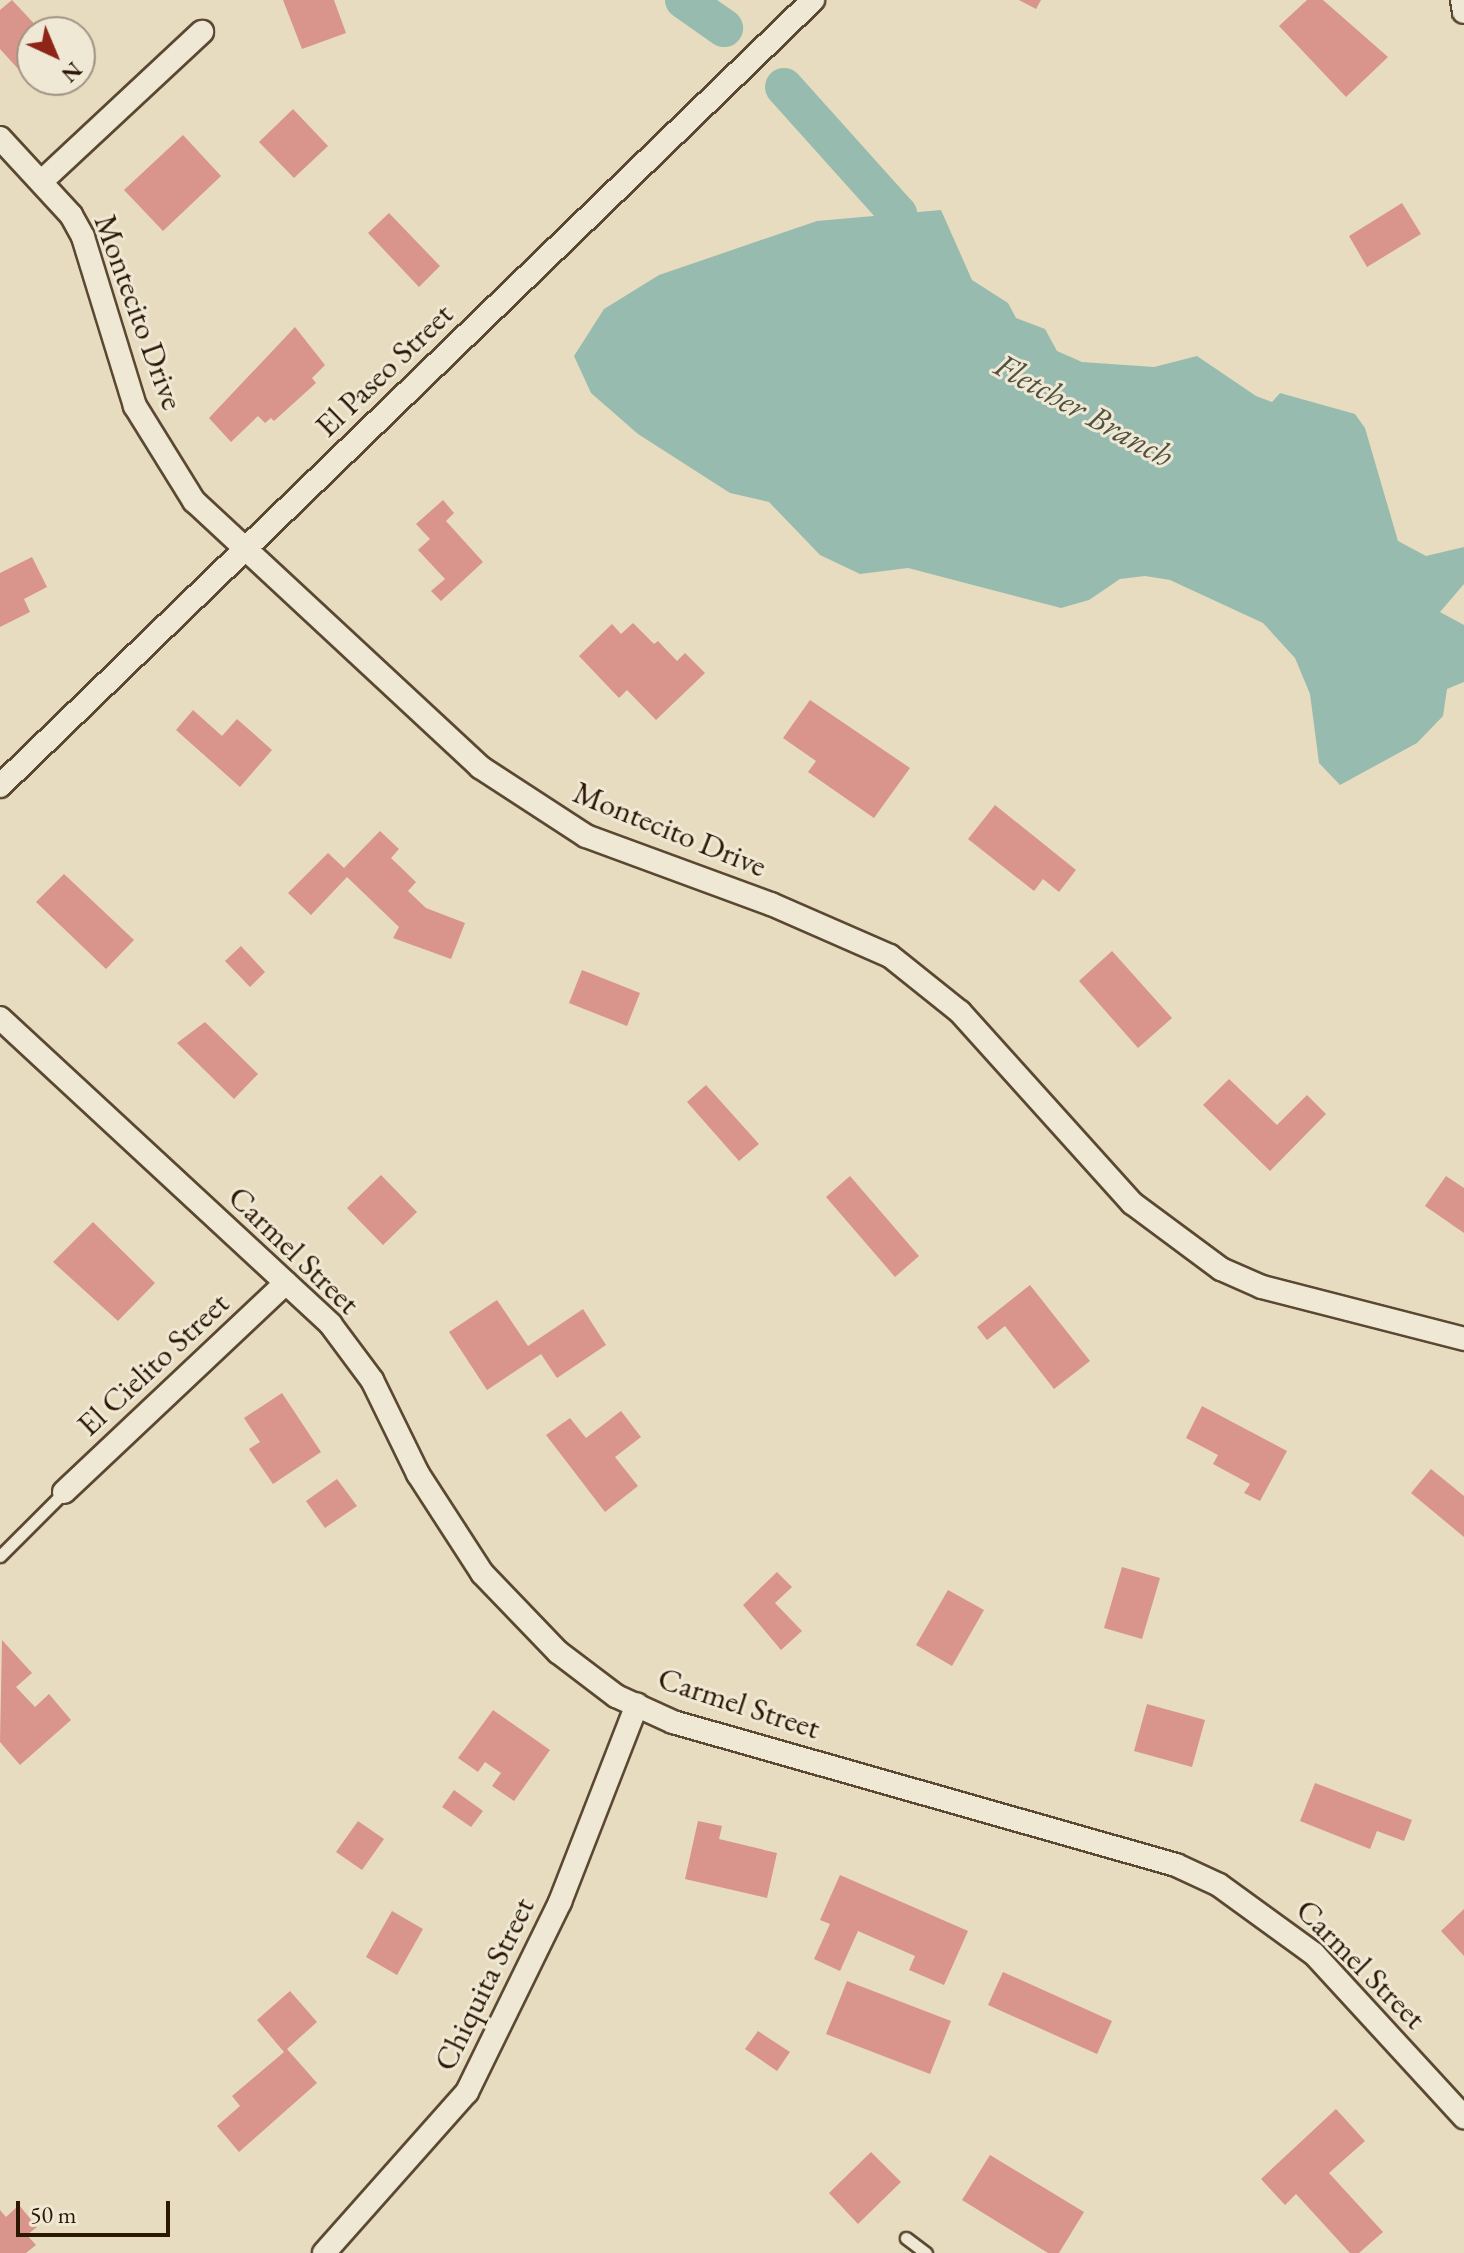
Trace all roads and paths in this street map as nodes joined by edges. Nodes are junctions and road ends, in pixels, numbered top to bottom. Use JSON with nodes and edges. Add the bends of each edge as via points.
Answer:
{"nodes":[{"id":1,"x":813,"y":0,"type":"edge"},
{"id":2,"x":1462,"y":0,"type":"edge"},
{"id":3,"x":1464,"y":12,"type":"edge"},
{"id":4,"x":202,"y":32,"type":"dead end"},
{"id":5,"x":0,"y":138,"type":"edge"},
{"id":6,"x":42,"y":181,"type":"junction"},
{"id":7,"x":243,"y":551,"type":"junction"},
{"id":8,"x":0,"y":786,"type":"edge"},
{"id":9,"x":0,"y":1018,"type":"edge"},
{"id":10,"x":286,"y":1283,"type":"junction"},
{"id":11,"x":1464,"y":1339,"type":"edge"},
{"id":12,"x":64,"y":1492,"type":"joint"},
{"id":13,"x":0,"y":1556,"type":"edge"},
{"id":14,"x":637,"y":1705,"type":"junction"},
{"id":15,"x":1464,"y":2117,"type":"edge"},
{"id":16,"x":906,"y":2238,"type":"dead end"},
{"id":17,"x":324,"y":2253,"type":"edge"},
{"id":18,"x":926,"y":2253,"type":"edge"}],
"edges":[{"from":1,"to":7,"type":"street","name":"El Paseo Street"},
{"from":2,"to":3,"type":"street"},
{"from":4,"to":6,"type":"street"},
{"from":5,"to":6,"type":"street","name":"Montecito Drive"},
{"from":6,"to":7,"type":"street","name":"Montecito Drive","via":[[83,237],[135,406],[160,453],[194,501]]},
{"from":7,"to":8,"type":"street","name":"El Paseo Street"},
{"from":7,"to":11,"type":"street","name":"Montecito Drive","via":[[480,767],[542,811],[586,836],[871,944],[916,974],[1003,1056],[1132,1203],[1221,1269],[1262,1287]]},
{"from":9,"to":10,"type":"street","name":"Carmel Street"},
{"from":10,"to":12,"type":"street","name":"El Cielito Street"},
{"from":10,"to":14,"type":"street","name":"Carmel Street","via":[[331,1325],[372,1380],[418,1474],[482,1573],[558,1652],[616,1696]]},
{"from":12,"to":13,"type":"lane"},
{"from":14,"to":15,"type":"street","name":"Carmel Street","via":[[673,1722],[1176,1865],[1219,1885],[1314,1954]]},
{"from":14,"to":17,"type":"street","name":"Chiquita Street","via":[[560,1902],[467,2092]]},
{"from":16,"to":18,"type":"lane"}]}
